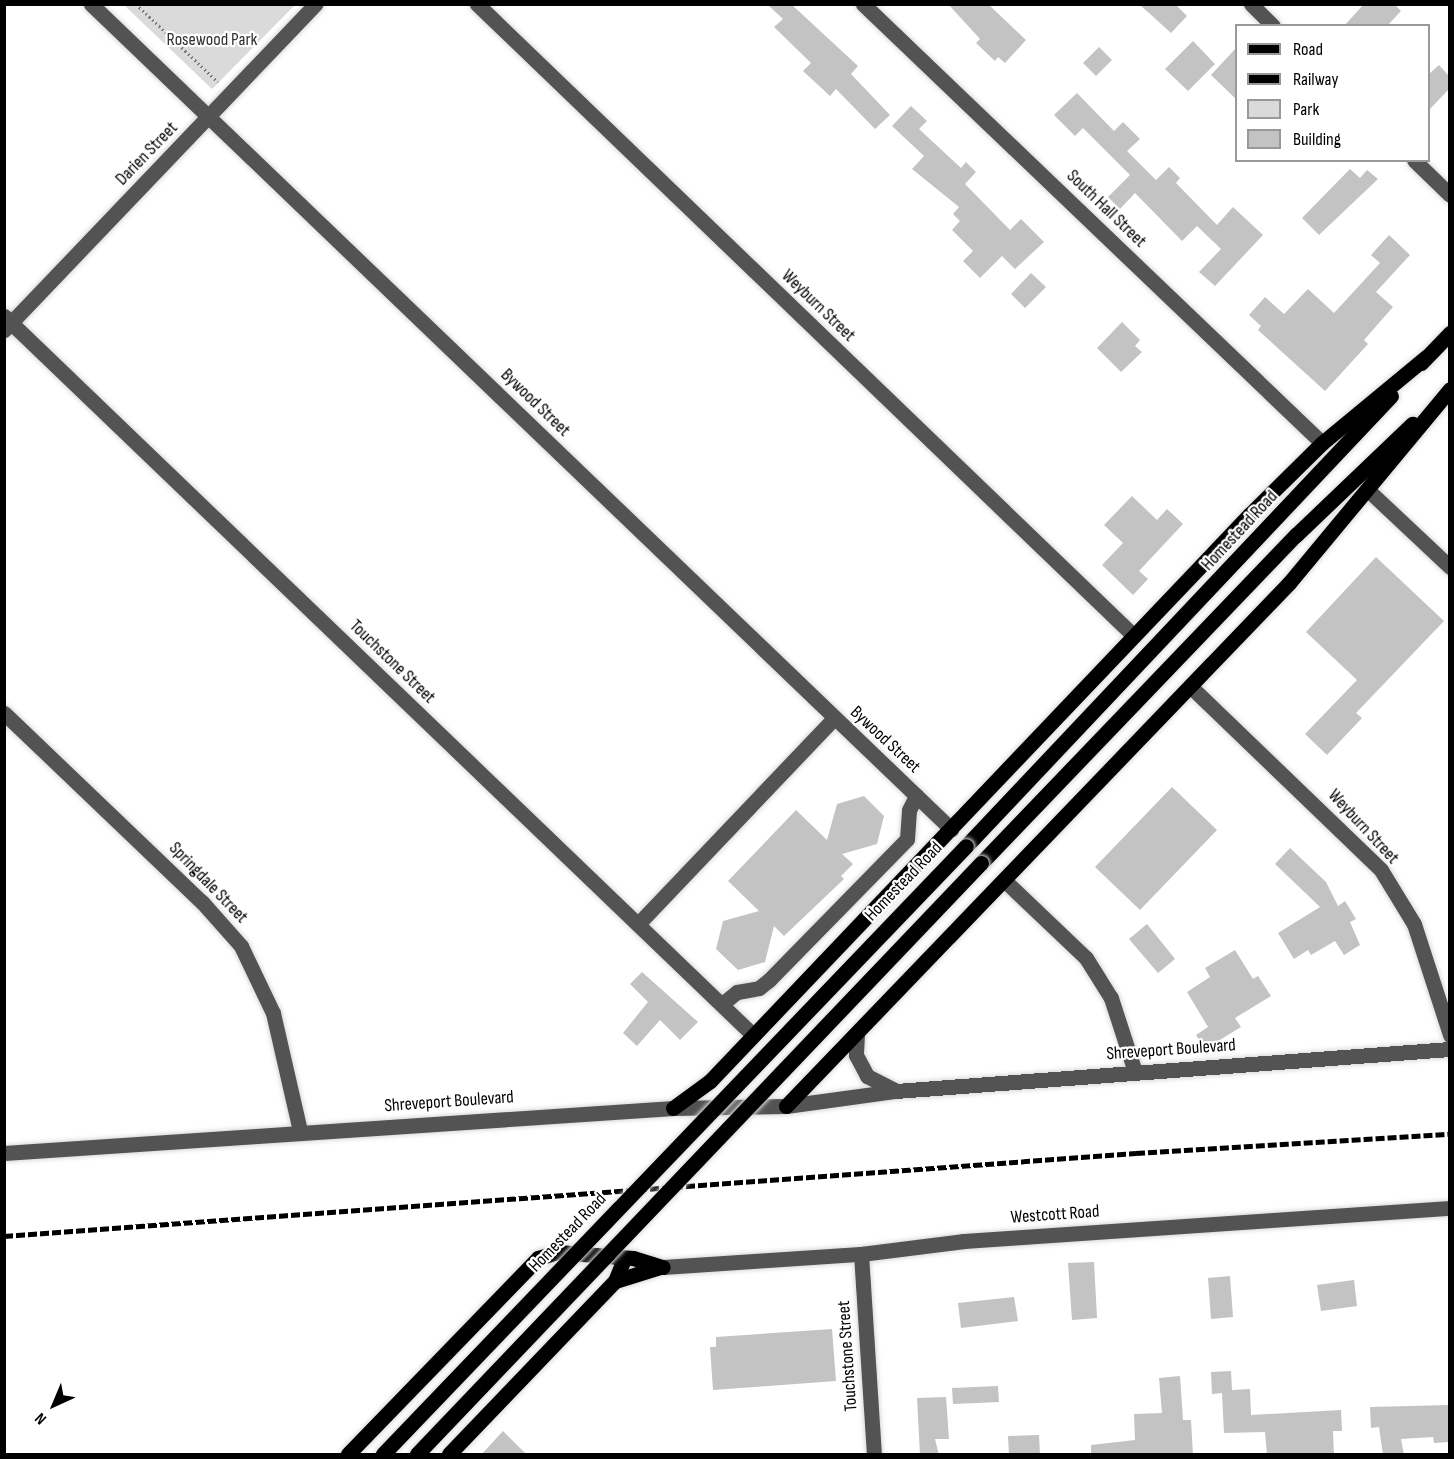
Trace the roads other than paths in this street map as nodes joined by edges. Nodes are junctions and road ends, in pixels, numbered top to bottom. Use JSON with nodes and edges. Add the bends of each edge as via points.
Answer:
{"nodes":[{"id":1,"x":91,"y":4,"type":"edge"},
{"id":2,"x":316,"y":4,"type":"edge"},
{"id":3,"x":477,"y":4,"type":"edge"},
{"id":4,"x":863,"y":4,"type":"edge"},
{"id":5,"x":1251,"y":4,"type":"edge"},
{"id":6,"x":1271,"y":24,"type":"edge"},
{"id":7,"x":210,"y":118,"type":"junction"},
{"id":8,"x":1416,"y":162,"type":"edge"},
{"id":9,"x":1449,"y":195,"type":"edge"},
{"id":10,"x":7,"y":323,"type":"edge"},
{"id":11,"x":1449,"y":333,"type":"edge"},
{"id":12,"x":1426,"y":357,"type":"junction"},
{"id":13,"x":1449,"y":388,"type":"edge"},
{"id":14,"x":1322,"y":443,"type":"junction"},
{"id":15,"x":1369,"y":491,"type":"junction"},
{"id":16,"x":1449,"y":567,"type":"edge"},
{"id":17,"x":1133,"y":635,"type":"junction"},
{"id":18,"x":1190,"y":686,"type":"junction"},
{"id":19,"x":4,"y":713,"type":"edge"},
{"id":20,"x":834,"y":718,"type":"junction"},
{"id":21,"x":916,"y":796,"type":"junction"},
{"id":22,"x":951,"y":830,"type":"junction"},
{"id":23,"x":1004,"y":880,"type":"junction"},
{"id":24,"x":638,"y":924,"type":"junction"},
{"id":25,"x":722,"y":1004,"type":"junction"},
{"id":26,"x":857,"y":1034,"type":"junction"},
{"id":27,"x":753,"y":1035,"type":"junction"},
{"id":28,"x":1449,"y":1035,"type":"edge"},
{"id":29,"x":1449,"y":1049,"type":"edge"},
{"id":30,"x":1135,"y":1072,"type":"junction"},
{"id":31,"x":710,"y":1081,"type":"junction"},
{"id":32,"x":896,"y":1091,"type":"junction"},
{"id":33,"x":786,"y":1106,"type":"junction"},
{"id":34,"x":713,"y":1107,"type":"junction"},
{"id":35,"x":673,"y":1108,"type":"junction"},
{"id":36,"x":300,"y":1131,"type":"junction"},
{"id":37,"x":4,"y":1153,"type":"edge"},
{"id":38,"x":1449,"y":1208,"type":"edge"},
{"id":39,"x":861,"y":1254,"type":"junction"},
{"id":40,"x":617,"y":1256,"type":"junction"},
{"id":41,"x":663,"y":1267,"type":"junction"},
{"id":42,"x":615,"y":1281,"type":"junction"},
{"id":43,"x":348,"y":1455,"type":"edge"},
{"id":44,"x":383,"y":1455,"type":"edge"},
{"id":45,"x":417,"y":1455,"type":"edge"},
{"id":46,"x":449,"y":1455,"type":"edge"},
{"id":47,"x":874,"y":1455,"type":"edge"}],
"edges":[{"from":1,"to":7,"type":"street","name":"Bywood Street"},
{"from":2,"to":7,"type":"street","name":"Darien Street"},
{"from":3,"to":17,"type":"street","name":"Weyburn Street"},
{"from":4,"to":14,"type":"street","name":"South Hall Street"},
{"from":5,"to":6,"type":"street"},
{"from":7,"to":10,"type":"street","name":"Darien Street"},
{"from":7,"to":20,"type":"street","name":"Bywood Street"},
{"from":8,"to":9,"type":"street"},
{"from":10,"to":24,"type":"street","name":"Touchstone Street"},
{"from":11,"to":12,"type":"main road","name":"Homestead Road"},
{"from":12,"to":14,"type":"main road"},
{"from":12,"to":44,"type":"main road","name":"Homestead Road","bridge":true,"via":[[1280,518]]},
{"from":13,"to":15,"type":"main road"},
{"from":13,"to":45,"type":"main road","bridge":true,"via":[[1296,535]]},
{"from":14,"to":17,"type":"main road"},
{"from":15,"to":16,"type":"street"},
{"from":15,"to":18,"type":"main road","via":[[1289,583]]},
{"from":17,"to":22,"type":"main road"},
{"from":18,"to":23,"type":"main road"},
{"from":18,"to":28,"type":"street","name":"Weyburn Street","via":[[1381,870],[1414,924]]},
{"from":19,"to":36,"type":"street","name":"Springdale Street","via":[[202,902],[241,946],[273,1013]]},
{"from":20,"to":21,"type":"street","name":"Bywood Street"},
{"from":20,"to":24,"type":"street"},
{"from":21,"to":22,"type":"street","name":"Bywood Street"},
{"from":21,"to":25,"type":"street","via":[[909,810],[907,839],[769,981],[759,988],[737,992]]},
{"from":22,"to":27,"type":"main road"},
{"from":23,"to":26,"type":"main road"},
{"from":23,"to":30,"type":"street","via":[[1086,958],[1112,998]]},
{"from":24,"to":25,"type":"street","name":"Touchstone Street"},
{"from":25,"to":27,"type":"street","name":"Touchstone Street"},
{"from":26,"to":32,"type":"street","via":[[856,1055],[867,1076]]},
{"from":26,"to":33,"type":"main road"},
{"from":27,"to":31,"type":"main road"},
{"from":29,"to":30,"type":"street","name":"Shreveport Boulevard"},
{"from":30,"to":32,"type":"street","name":"Shreveport Boulevard"},
{"from":31,"to":34,"type":"main road","via":[[708,1090]]},
{"from":31,"to":35,"type":"main road"},
{"from":32,"to":33,"type":"street","name":"Shreveport Boulevard"},
{"from":33,"to":34,"type":"street","name":"Shreveport Boulevard"},
{"from":34,"to":35,"type":"street","name":"Shreveport Boulevard"},
{"from":35,"to":36,"type":"street","name":"Shreveport Boulevard"},
{"from":36,"to":37,"type":"street","name":"Shreveport Boulevard"},
{"from":38,"to":39,"type":"street","name":"Westcott Road","via":[[964,1240]]},
{"from":39,"to":41,"type":"street","name":"Westcott Road"},
{"from":39,"to":47,"type":"street","name":"Touchstone Street"},
{"from":40,"to":41,"type":"main road"},
{"from":40,"to":42,"type":"main road","via":[[622,1264]]},
{"from":40,"to":43,"type":"main road","via":[[558,1252],[538,1258]]},
{"from":41,"to":42,"type":"main road"},
{"from":42,"to":46,"type":"main road"}]}
